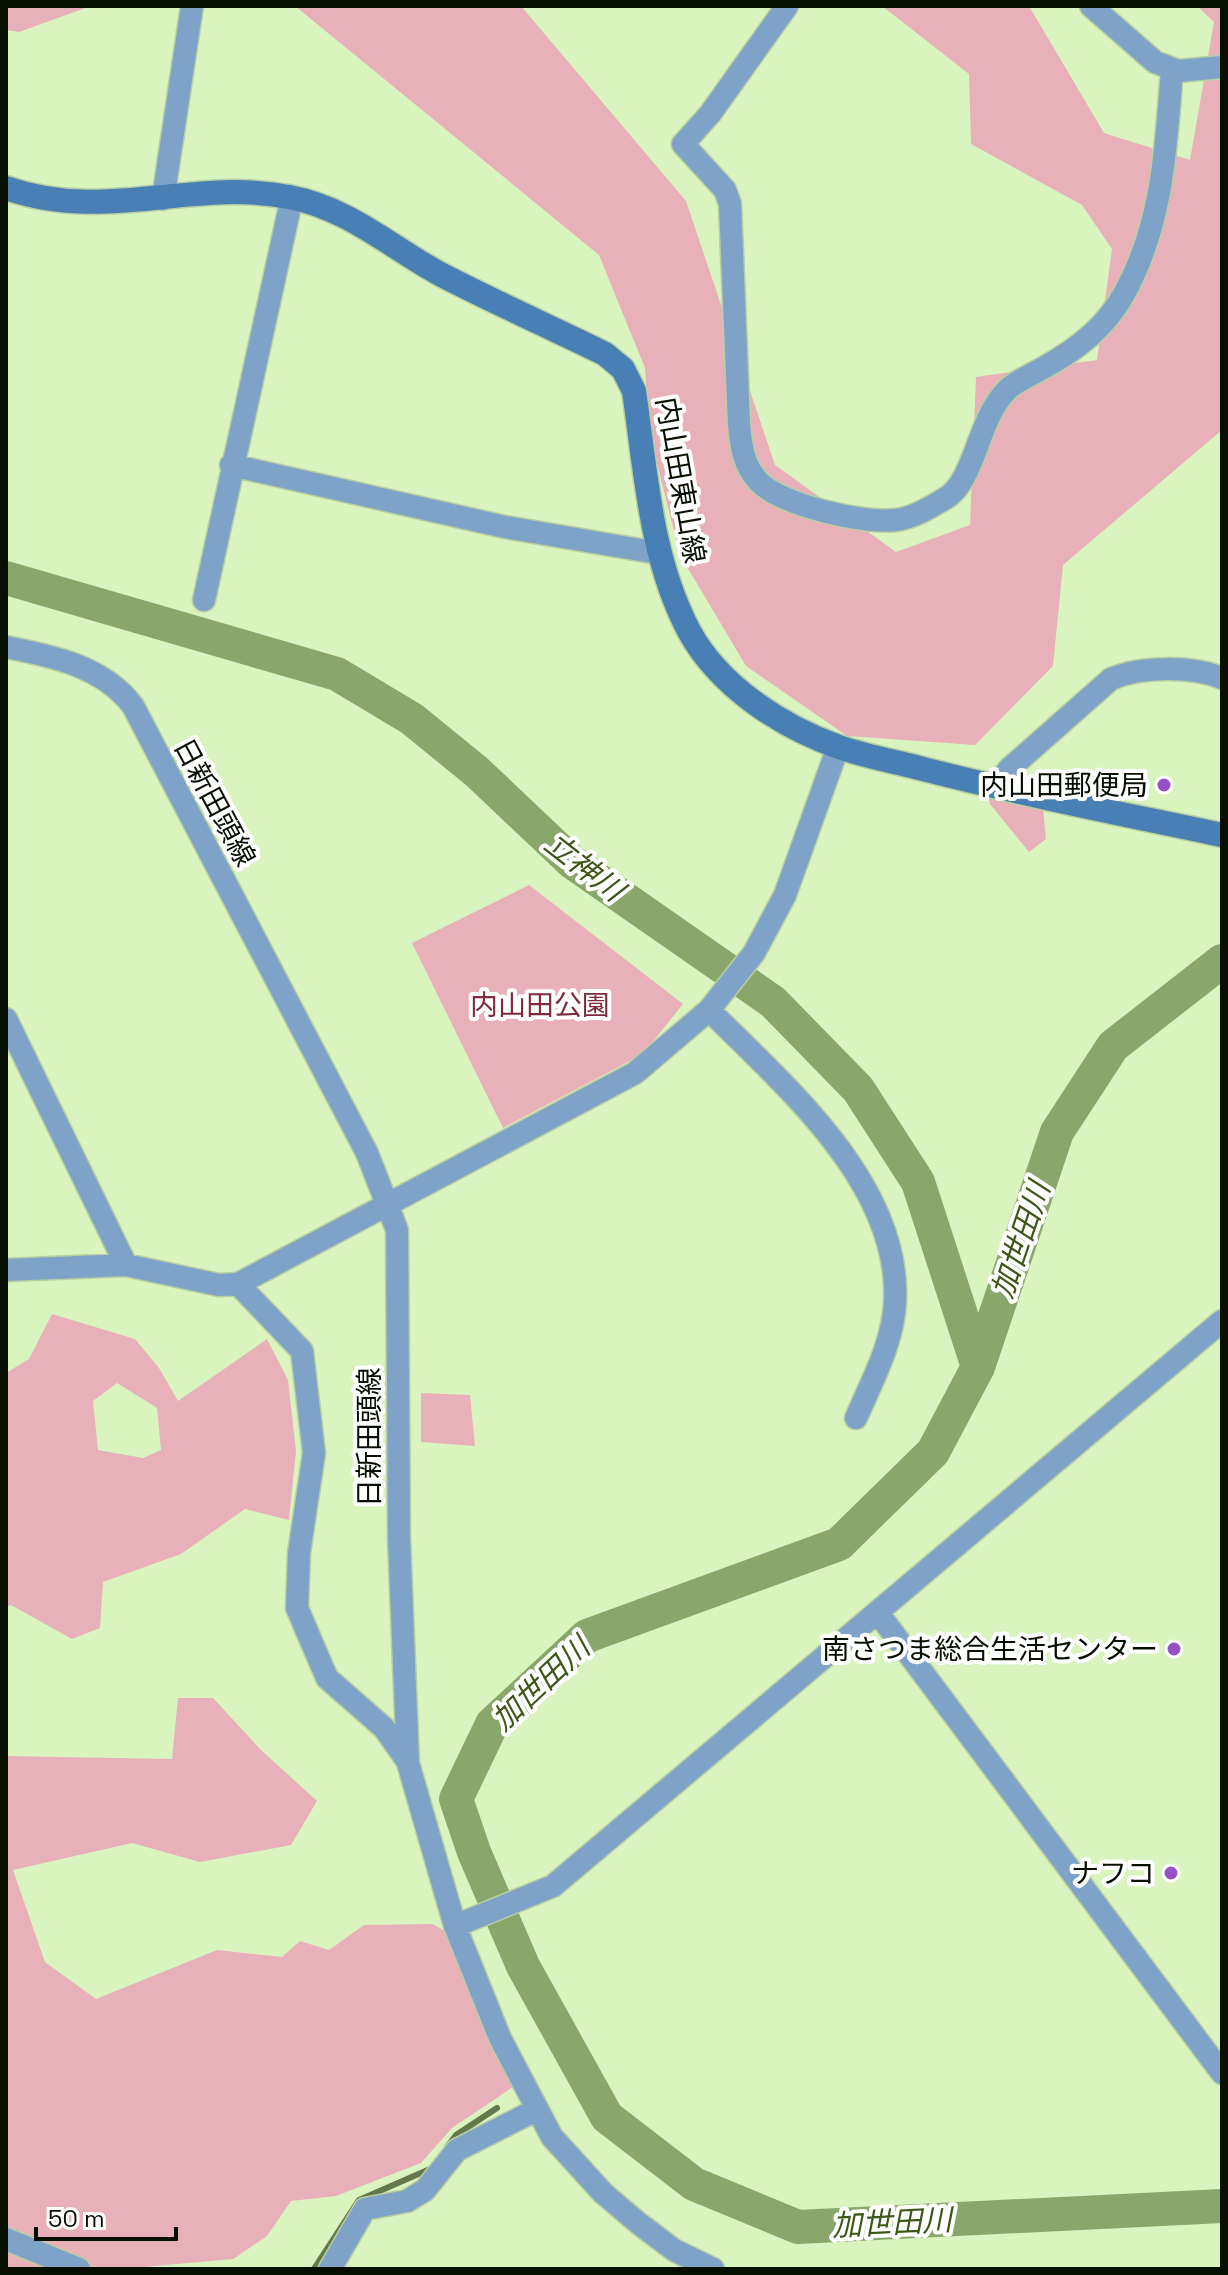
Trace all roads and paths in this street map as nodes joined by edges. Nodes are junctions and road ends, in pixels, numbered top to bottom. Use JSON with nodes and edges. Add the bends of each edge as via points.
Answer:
{"nodes":[{"id":1,"x":192,"y":6,"type":"edge"},
{"id":2,"x":787,"y":6,"type":"edge"},
{"id":3,"x":1091,"y":6,"type":"edge"},
{"id":4,"x":1222,"y":67,"type":"edge"},
{"id":5,"x":1172,"y":69,"type":"junction"},
{"id":6,"x":6,"y":188,"type":"edge"},
{"id":7,"x":292,"y":197,"type":"junction"},
{"id":8,"x":163,"y":199,"type":"junction"},
{"id":9,"x":231,"y":465,"type":"junction"},
{"id":10,"x":658,"y":553,"type":"junction"},
{"id":11,"x":204,"y":600,"type":"dead end"},
{"id":12,"x":6,"y":647,"type":"edge"},
{"id":13,"x":1222,"y":678,"type":"edge"},
{"id":14,"x":838,"y":747,"type":"junction"},
{"id":15,"x":995,"y":787,"type":"junction"},
{"id":16,"x":1222,"y":835,"type":"edge"},
{"id":17,"x":715,"y":1003,"type":"junction"},
{"id":18,"x":6,"y":1019,"type":"edge"},
{"id":19,"x":389,"y":1206,"type":"junction"},
{"id":20,"x":126,"y":1265,"type":"junction"},
{"id":21,"x":6,"y":1270,"type":"edge"},
{"id":22,"x":238,"y":1284,"type":"junction"},
{"id":23,"x":1222,"y":1321,"type":"edge"},
{"id":24,"x":856,"y":1418,"type":"dead end"},
{"id":25,"x":878,"y":1613,"type":"junction"},
{"id":26,"x":408,"y":1763,"type":"junction"},
{"id":27,"x":460,"y":1924,"type":"junction"},
{"id":28,"x":1222,"y":2073,"type":"edge"},
{"id":29,"x":536,"y":2110,"type":"junction"},
{"id":30,"x":6,"y":2239,"type":"edge"},
{"id":31,"x":79,"y":2269,"type":"edge"},
{"id":32,"x":330,"y":2269,"type":"edge"},
{"id":33,"x":713,"y":2269,"type":"edge"}],
"edges":[{"from":1,"to":8,"type":"street"},
{"from":2,"to":5,"type":"street","via":[[683,144],[725,190],[730,204],[740,436],[748,466],[770,492],[844,516],[897,520],[949,496],[963,476],[988,413],[1009,387],[1081,345],[1123,295],[1144,251],[1163,176]]},
{"from":3,"to":5,"type":"street","via":[[1155,62]]},
{"from":4,"to":5,"type":"street"},
{"from":6,"to":8,"type":"street","name":"内山田東山線","via":[[68,204]]},
{"from":7,"to":8,"type":"street","name":"内山田東山線","via":[[214,190]]},
{"from":7,"to":9,"type":"street"},
{"from":7,"to":10,"type":"street","name":"内山田東山線","via":[[349,216],[441,274],[605,354],[623,369],[634,391]]},
{"from":9,"to":10,"type":"street","via":[[505,527]]},
{"from":9,"to":11,"type":"street"},
{"from":10,"to":14,"type":"street","name":"内山田東山線","via":[[674,598],[707,659],[729,683],[759,706]]},
{"from":12,"to":19,"type":"street","name":"日新田頭線","via":[[59,658],[95,673],[133,706],[367,1153]]},
{"from":13,"to":15,"type":"street","via":[[1205,672],[1127,672],[1111,679]]},
{"from":14,"to":15,"type":"street","name":"内山田東山線"},
{"from":14,"to":17,"type":"street","via":[[785,895],[756,949]]},
{"from":15,"to":16,"type":"street","name":"内山田東山線"},
{"from":17,"to":19,"type":"street","via":[[635,1073]]},
{"from":17,"to":24,"type":"street","via":[[852,1166],[890,1252],[895,1302],[886,1349]]},
{"from":18,"to":20,"type":"street"},
{"from":19,"to":22,"type":"street"},
{"from":19,"to":26,"type":"street","name":"日新田頭線","via":[[397,1230],[399,1538]]},
{"from":20,"to":21,"type":"street"},
{"from":20,"to":22,"type":"street","via":[[219,1285]]},
{"from":22,"to":26,"type":"street","via":[[302,1351],[314,1453],[299,1553],[297,1608],[327,1678],[384,1728]]},
{"from":23,"to":25,"type":"street"},
{"from":25,"to":27,"type":"street","via":[[550,1888]]},
{"from":25,"to":28,"type":"street"},
{"from":26,"to":27,"type":"street","name":"日新田頭線"},
{"from":27,"to":29,"type":"street","name":"日新田頭線","via":[[500,2038]]},
{"from":29,"to":32,"type":"street","via":[[457,2150],[425,2190],[407,2201],[365,2209]]},
{"from":29,"to":33,"type":"street","name":"日新田頭線","via":[[552,2137],[603,2193],[674,2250]]},
{"from":30,"to":31,"type":"street"}]}
